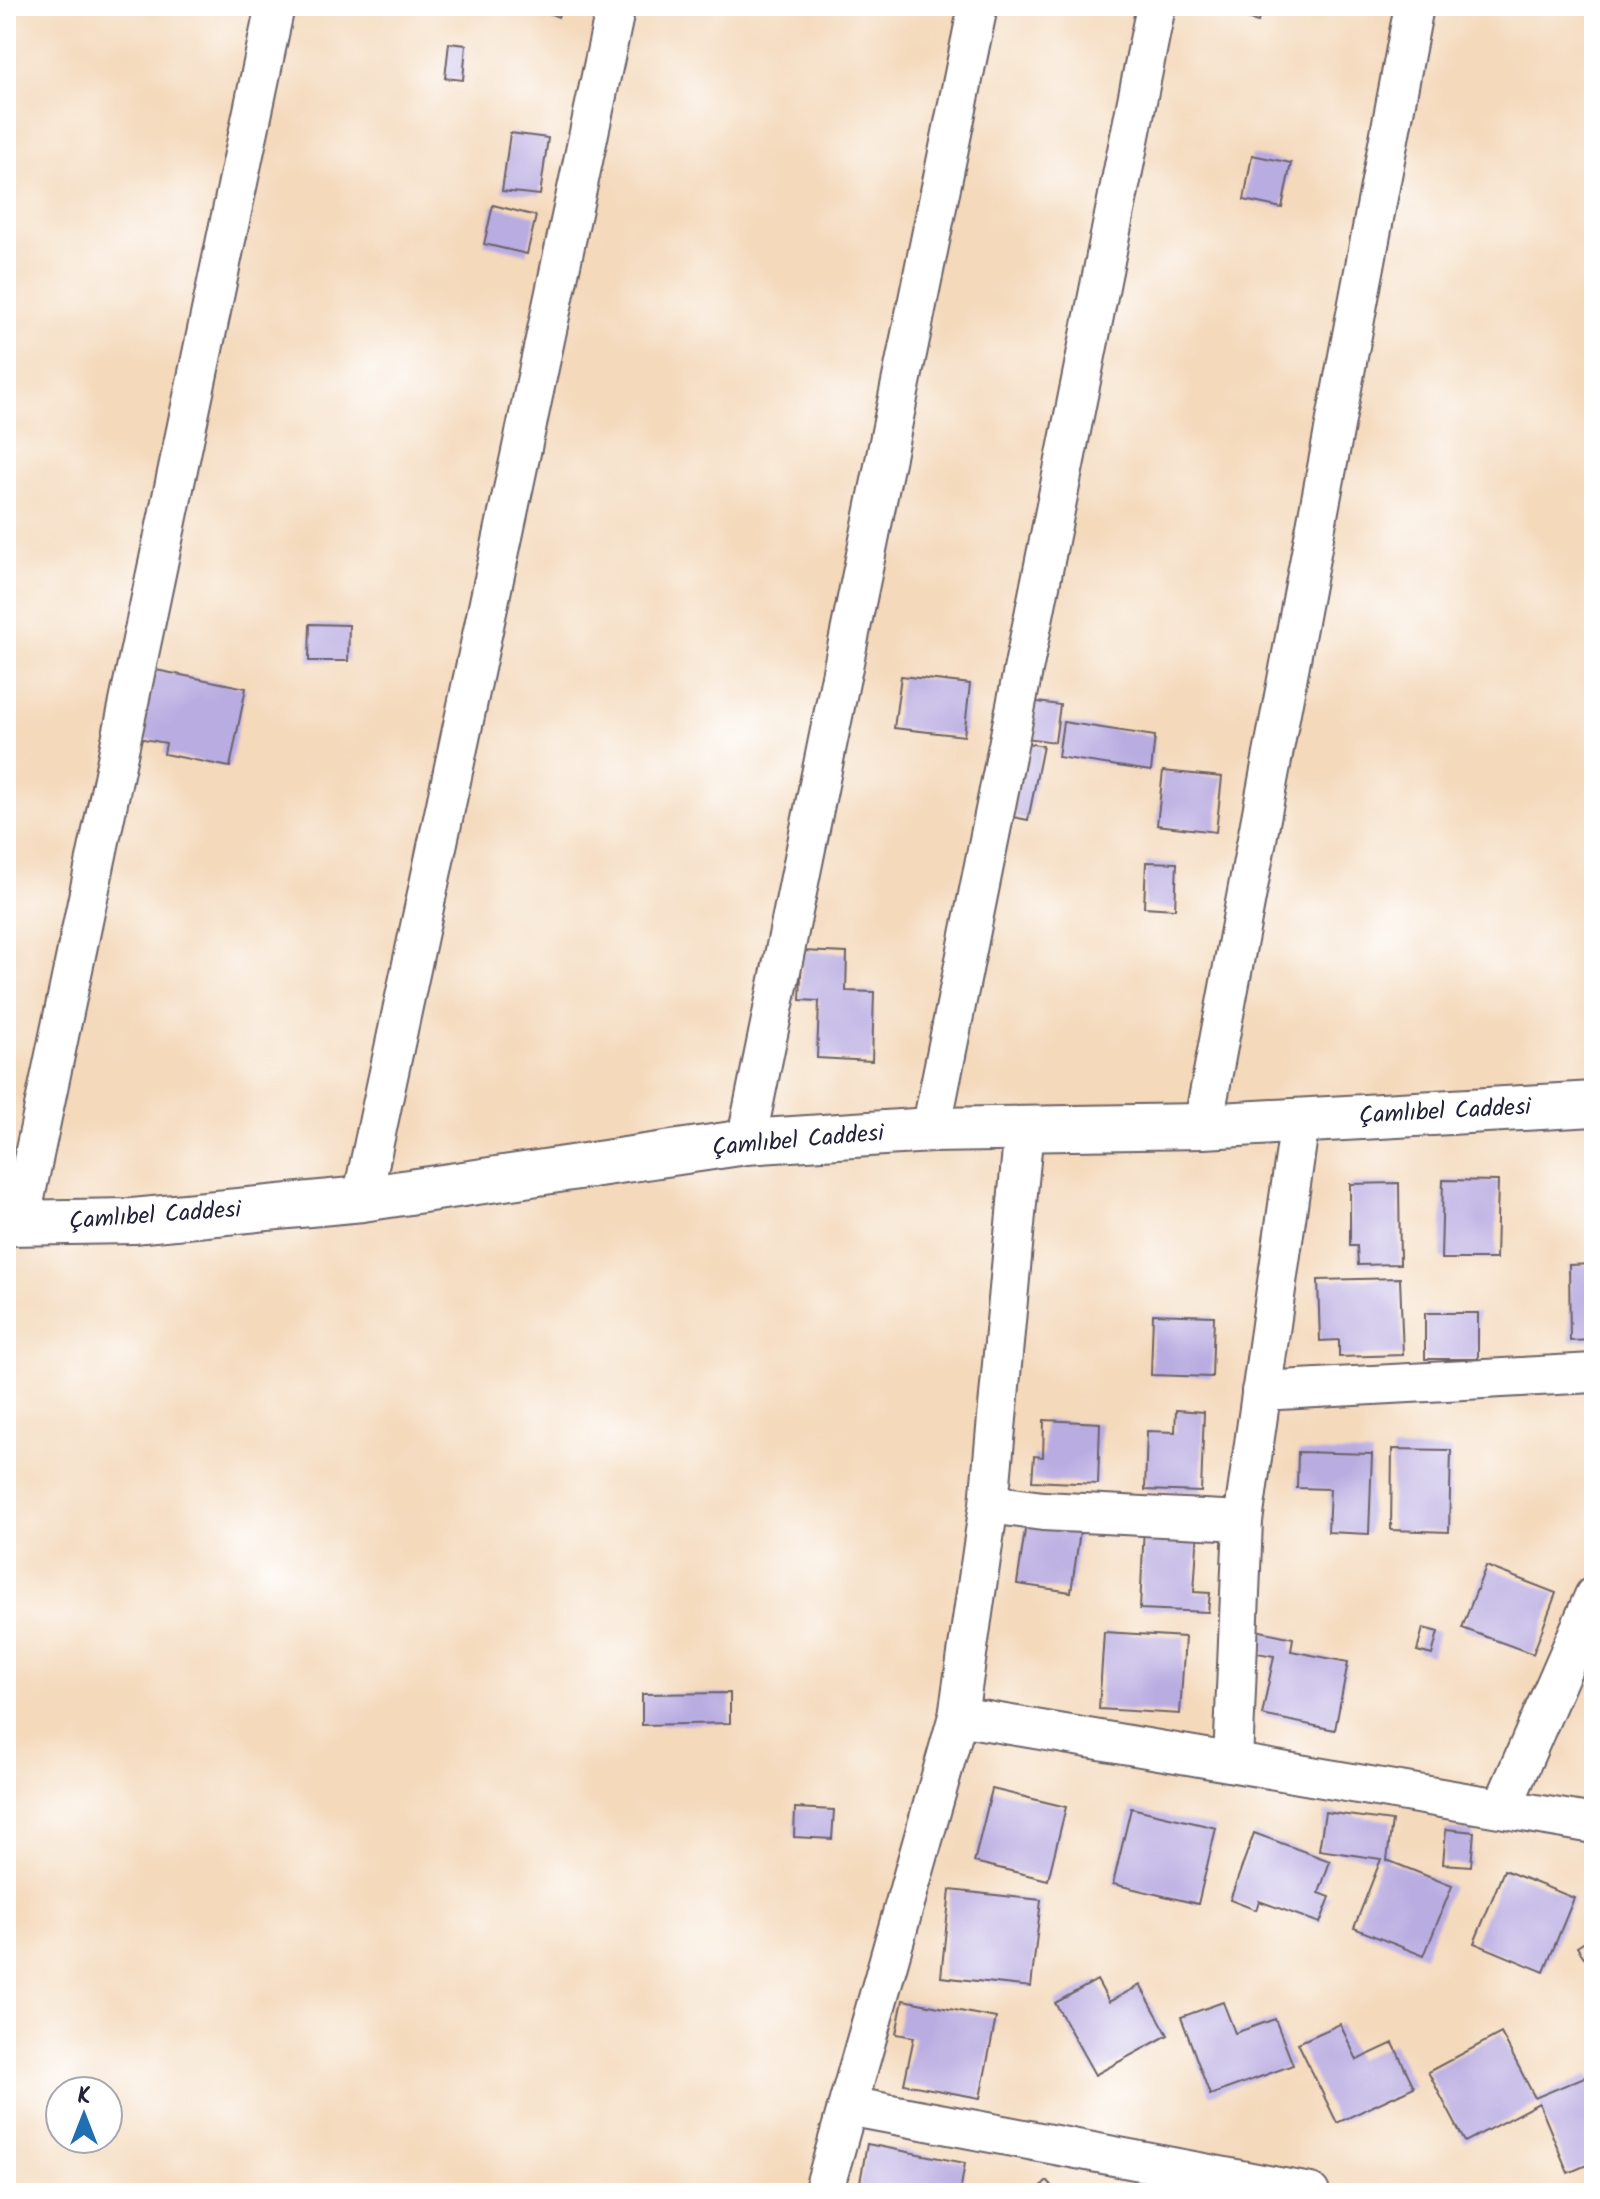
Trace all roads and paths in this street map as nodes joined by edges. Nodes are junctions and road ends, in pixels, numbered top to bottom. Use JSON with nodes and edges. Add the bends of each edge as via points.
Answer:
{"nodes":[{"id":1,"x":275,"y":6,"type":"edge"},
{"id":2,"x":616,"y":6,"type":"edge"},
{"id":3,"x":978,"y":6,"type":"edge"},
{"id":4,"x":1156,"y":6,"type":"edge"},
{"id":5,"x":1414,"y":6,"type":"edge"},
{"id":6,"x":1594,"y":1104,"type":"edge"},
{"id":7,"x":1300,"y":1121,"type":"junction"},
{"id":8,"x":1203,"y":1126,"type":"junction"},
{"id":9,"x":1024,"y":1128,"type":"junction"},
{"id":10,"x":931,"y":1130,"type":"junction"},
{"id":11,"x":746,"y":1142,"type":"junction"},
{"id":12,"x":362,"y":1199,"type":"junction"},
{"id":13,"x":13,"y":1223,"type":"edge"},
{"id":14,"x":1594,"y":1373,"type":"edge"},
{"id":15,"x":1261,"y":1391,"type":"junction"},
{"id":16,"x":989,"y":1504,"type":"junction"},
{"id":17,"x":1243,"y":1521,"type":"junction"},
{"id":18,"x":1594,"y":1596,"type":"edge"},
{"id":19,"x":958,"y":1716,"type":"junction"},
{"id":20,"x":1233,"y":1762,"type":"junction"},
{"id":21,"x":1502,"y":1808,"type":"junction"},
{"id":22,"x":1594,"y":1824,"type":"edge"},
{"id":23,"x":848,"y":2106,"type":"junction"},
{"id":24,"x":823,"y":2193,"type":"edge"},
{"id":25,"x":1310,"y":2193,"type":"edge"}],
"edges":[{"from":1,"to":13,"type":"street"},
{"from":2,"to":12,"type":"street"},
{"from":3,"to":11,"type":"street"},
{"from":4,"to":10,"type":"street"},
{"from":5,"to":8,"type":"street"},
{"from":6,"to":7,"type":"main road","name":"Çamlıbel Caddesi"},
{"from":7,"to":8,"type":"main road","name":"Çamlıbel Caddesi"},
{"from":7,"to":15,"type":"street"},
{"from":8,"to":9,"type":"main road","name":"Çamlıbel Caddesi"},
{"from":9,"to":10,"type":"main road","name":"Çamlıbel Caddesi"},
{"from":9,"to":16,"type":"street"},
{"from":10,"to":11,"type":"main road","name":"Çamlıbel Caddesi"},
{"from":11,"to":12,"type":"main road","name":"Çamlıbel Caddesi"},
{"from":12,"to":13,"type":"main road","name":"Çamlıbel Caddesi","via":[[133,1221]]},
{"from":14,"to":15,"type":"street"},
{"from":15,"to":17,"type":"street"},
{"from":16,"to":17,"type":"street"},
{"from":16,"to":19,"type":"street"},
{"from":17,"to":20,"type":"street"},
{"from":18,"to":21,"type":"street"},
{"from":19,"to":20,"type":"street"},
{"from":19,"to":23,"type":"street"},
{"from":20,"to":21,"type":"street"},
{"from":21,"to":22,"type":"street"},
{"from":23,"to":24,"type":"street"},
{"from":23,"to":25,"type":"street"}]}
